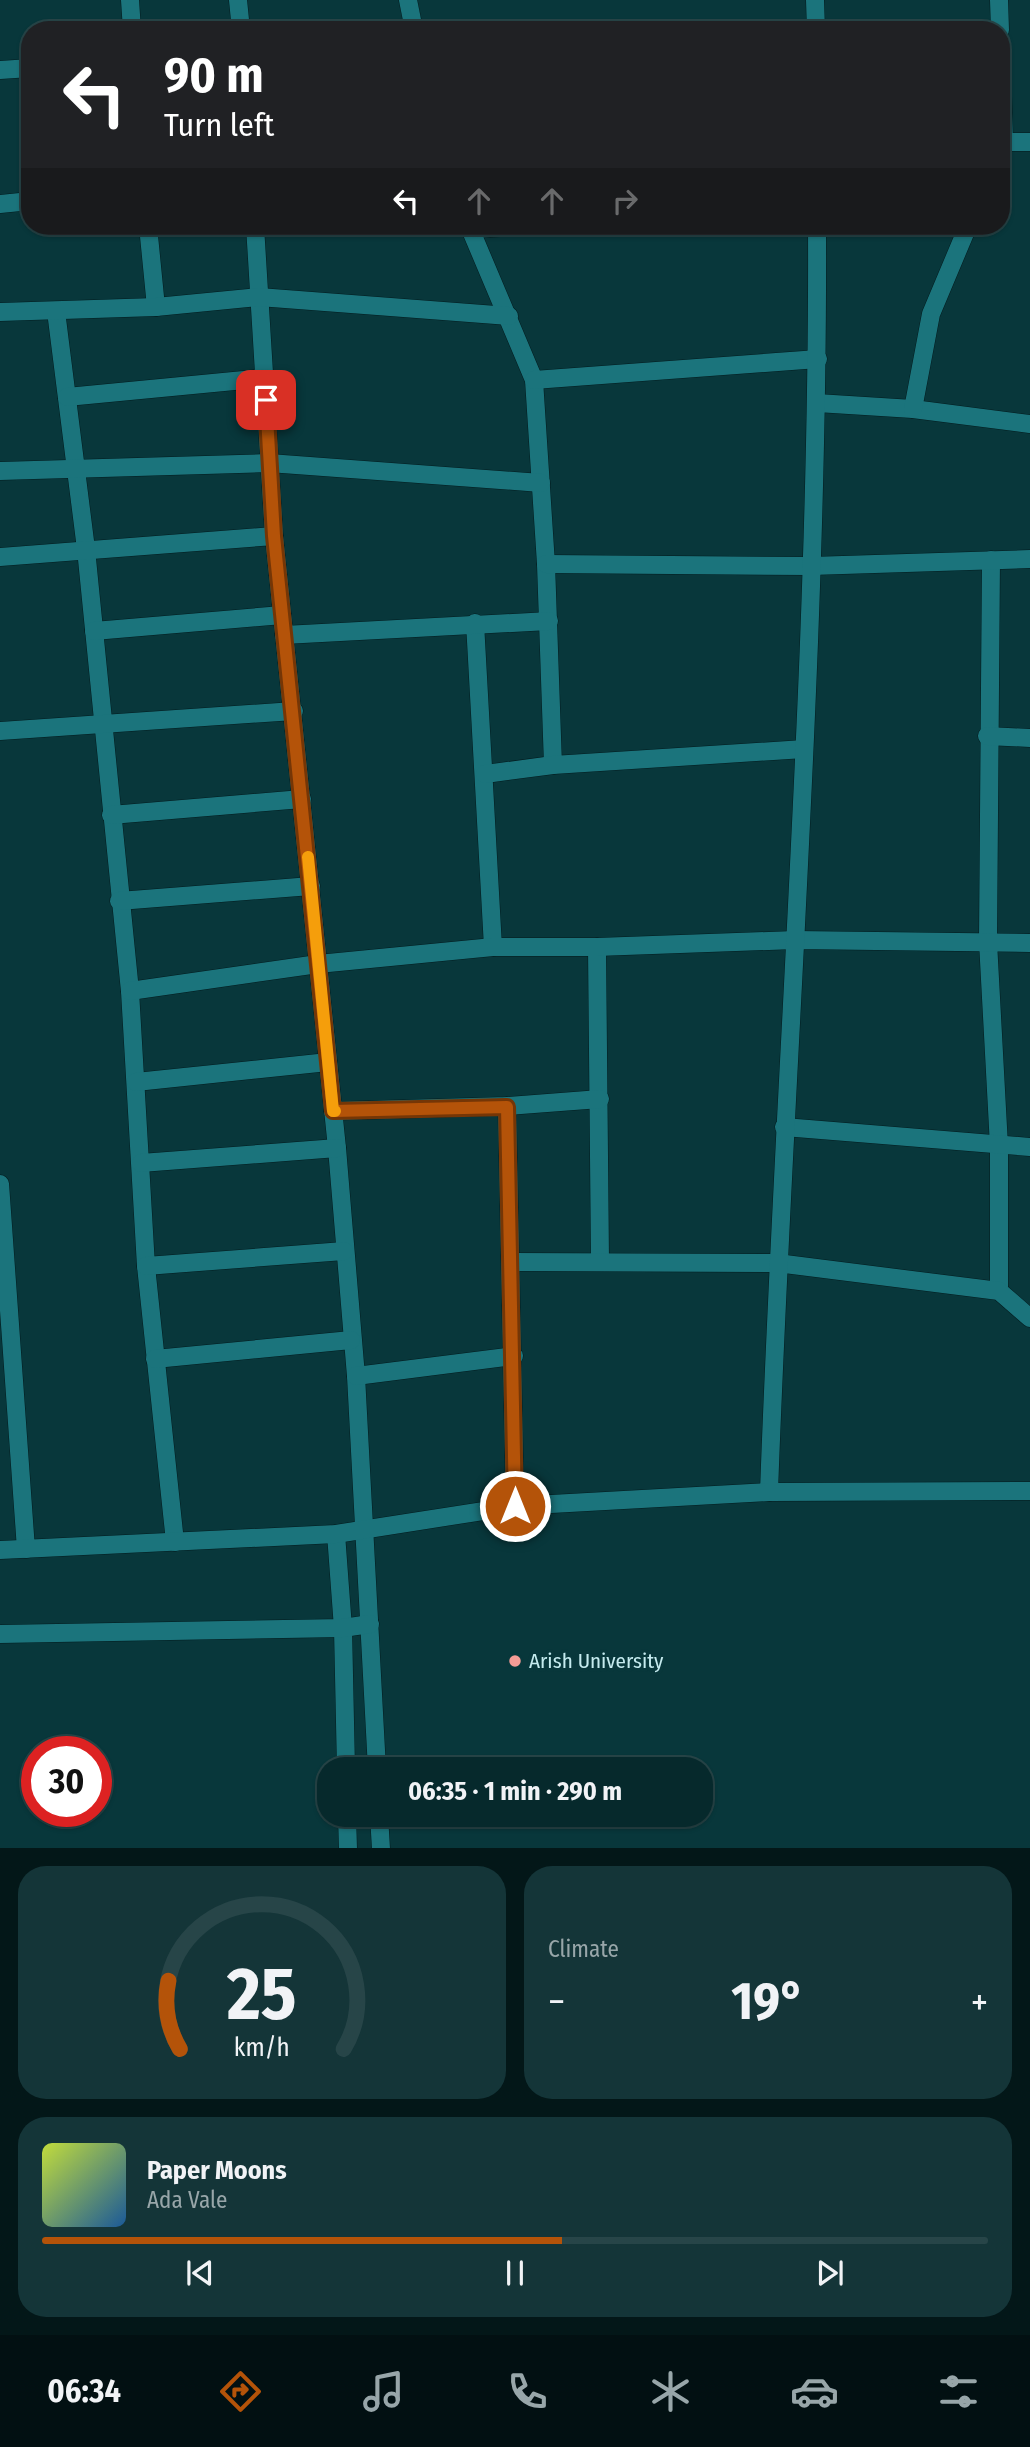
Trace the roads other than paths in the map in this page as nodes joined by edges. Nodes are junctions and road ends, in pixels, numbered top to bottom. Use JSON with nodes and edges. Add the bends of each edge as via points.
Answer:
{"nodes":[{"id":1,"x":130,"y":0,"type":"edge"},
{"id":2,"x":239,"y":0,"type":"edge"},
{"id":3,"x":408,"y":0,"type":"edge"},
{"id":4,"x":816,"y":0,"type":"edge"},
{"id":5,"x":999,"y":0,"type":"edge"},
{"id":6,"x":131,"y":21,"type":"edge"},
{"id":7,"x":240,"y":21,"type":"edge"},
{"id":8,"x":412,"y":21,"type":"edge"},
{"id":9,"x":816,"y":21,"type":"edge"},
{"id":10,"x":1000,"y":21,"type":"edge"},
{"id":11,"x":21,"y":69,"type":"edge"},
{"id":12,"x":0,"y":70,"type":"edge"},
{"id":13,"x":1030,"y":142,"type":"edge"},
{"id":14,"x":1010,"y":146,"type":"edge"},
{"id":15,"x":21,"y":202,"type":"edge"},
{"id":16,"x":0,"y":204,"type":"edge"},
{"id":17,"x":149,"y":235,"type":"edge"},
{"id":18,"x":256,"y":235,"type":"edge"},
{"id":19,"x":474,"y":235,"type":"edge"},
{"id":20,"x":817,"y":235,"type":"edge"},
{"id":21,"x":964,"y":235,"type":"edge"},
{"id":22,"x":259,"y":297,"type":"junction"},
{"id":23,"x":156,"y":307,"type":"junction"},
{"id":24,"x":56,"y":311,"type":"junction"},
{"id":25,"x":0,"y":312,"type":"edge"},
{"id":26,"x":509,"y":316,"type":"junction"},
{"id":27,"x":818,"y":359,"type":"junction"},
{"id":28,"x":265,"y":378,"type":"junction"},
{"id":29,"x":534,"y":380,"type":"junction"},
{"id":30,"x":67,"y":397,"type":"junction"},
{"id":31,"x":817,"y":402,"type":"junction"},
{"id":32,"x":913,"y":409,"type":"junction"},
{"id":33,"x":1030,"y":424,"type":"edge"},
{"id":34,"x":269,"y":463,"type":"junction"},
{"id":35,"x":76,"y":467,"type":"junction"},
{"id":36,"x":0,"y":471,"type":"edge"},
{"id":37,"x":541,"y":483,"type":"junction"},
{"id":38,"x":274,"y":536,"type":"junction"},
{"id":39,"x":86,"y":549,"type":"junction"},
{"id":40,"x":0,"y":557,"type":"edge"},
{"id":41,"x":1030,"y":559,"type":"edge"},
{"id":42,"x":991,"y":560,"type":"junction"},
{"id":43,"x":546,"y":564,"type":"junction"},
{"id":44,"x":811,"y":566,"type":"junction"},
{"id":45,"x":282,"y":615,"type":"junction"},
{"id":46,"x":549,"y":621,"type":"junction"},
{"id":47,"x":475,"y":623,"type":"junction"},
{"id":48,"x":94,"y":631,"type":"junction"},
{"id":49,"x":284,"y":635,"type":"junction"},
{"id":50,"x":294,"y":711,"type":"junction"},
{"id":51,"x":102,"y":722,"type":"junction"},
{"id":52,"x":0,"y":731,"type":"edge"},
{"id":53,"x":987,"y":736,"type":"junction"},
{"id":54,"x":1030,"y":738,"type":"edge"},
{"id":55,"x":804,"y":749,"type":"junction"},
{"id":56,"x":552,"y":765,"type":"junction"},
{"id":57,"x":485,"y":774,"type":"junction"},
{"id":58,"x":302,"y":799,"type":"junction"},
{"id":59,"x":111,"y":815,"type":"junction"},
{"id":60,"x":311,"y":886,"type":"junction"},
{"id":61,"x":119,"y":901,"type":"junction"},
{"id":62,"x":795,"y":940,"type":"junction"},
{"id":63,"x":988,"y":942,"type":"junction"},
{"id":64,"x":1030,"y":943,"type":"edge"},
{"id":65,"x":493,"y":947,"type":"junction"},
{"id":66,"x":597,"y":947,"type":"junction"},
{"id":67,"x":318,"y":964,"type":"junction"},
{"id":68,"x":130,"y":991,"type":"junction"},
{"id":69,"x":328,"y":1062,"type":"junction"},
{"id":70,"x":136,"y":1082,"type":"junction"},
{"id":71,"x":600,"y":1100,"type":"junction"},
{"id":72,"x":507,"y":1107,"type":"junction"},
{"id":73,"x":333,"y":1111,"type":"junction"},
{"id":74,"x":784,"y":1127,"type":"junction"},
{"id":75,"x":999,"y":1146,"type":"junction"},
{"id":76,"x":1030,"y":1147,"type":"edge"},
{"id":77,"x":337,"y":1148,"type":"junction"},
{"id":78,"x":141,"y":1163,"type":"junction"},
{"id":79,"x":0,"y":1184,"type":"edge"},
{"id":80,"x":344,"y":1251,"type":"junction"},
{"id":81,"x":600,"y":1260,"type":"junction"},
{"id":82,"x":512,"y":1262,"type":"junction"},
{"id":83,"x":777,"y":1263,"type":"junction"},
{"id":84,"x":146,"y":1266,"type":"junction"},
{"id":85,"x":999,"y":1291,"type":"junction"},
{"id":86,"x":1030,"y":1318,"type":"edge"},
{"id":87,"x":351,"y":1340,"type":"junction"},
{"id":88,"x":514,"y":1356,"type":"junction"},
{"id":89,"x":155,"y":1359,"type":"junction"},
{"id":90,"x":356,"y":1376,"type":"junction"},
{"id":91,"x":1030,"y":1491,"type":"edge"},
{"id":92,"x":769,"y":1492,"type":"junction"},
{"id":93,"x":515,"y":1506,"type":"junction"},
{"id":94,"x":363,"y":1531,"type":"junction"},
{"id":95,"x":335,"y":1534,"type":"junction"},
{"id":96,"x":175,"y":1542,"type":"junction"},
{"id":97,"x":26,"y":1549,"type":"junction"},
{"id":98,"x":0,"y":1550,"type":"edge"},
{"id":99,"x":370,"y":1624,"type":"junction"},
{"id":100,"x":343,"y":1628,"type":"junction"},
{"id":101,"x":0,"y":1634,"type":"edge"},
{"id":102,"x":346,"y":1757,"type":"edge"},
{"id":103,"x":376,"y":1757,"type":"edge"},
{"id":104,"x":347,"y":1827,"type":"edge"},
{"id":105,"x":380,"y":1827,"type":"edge"},
{"id":106,"x":348,"y":1848,"type":"edge"},
{"id":107,"x":381,"y":1848,"type":"edge"}],
"edges":[{"from":1,"to":6,"type":"street"},
{"from":2,"to":7,"type":"street"},
{"from":3,"to":8,"type":"street"},
{"from":4,"to":9,"type":"street"},
{"from":5,"to":10,"type":"street"},
{"from":11,"to":12,"type":"street"},
{"from":13,"to":14,"type":"street"},
{"from":15,"to":16,"type":"street"},
{"from":17,"to":23,"type":"street"},
{"from":18,"to":22,"type":"street"},
{"from":19,"to":26,"type":"street"},
{"from":20,"to":27,"type":"street"},
{"from":21,"to":32,"type":"street","via":[[931,314]]},
{"from":22,"to":23,"type":"street"},
{"from":22,"to":26,"type":"street"},
{"from":22,"to":28,"type":"street"},
{"from":23,"to":24,"type":"street"},
{"from":24,"to":25,"type":"street"},
{"from":24,"to":30,"type":"street"},
{"from":26,"to":29,"type":"street"},
{"from":27,"to":29,"type":"street"},
{"from":27,"to":31,"type":"street"},
{"from":28,"to":30,"type":"street"},
{"from":28,"to":34,"type":"street"},
{"from":29,"to":37,"type":"street"},
{"from":30,"to":35,"type":"street"},
{"from":31,"to":32,"type":"street"},
{"from":31,"to":44,"type":"street"},
{"from":32,"to":33,"type":"street"},
{"from":34,"to":35,"type":"street"},
{"from":34,"to":37,"type":"street"},
{"from":34,"to":38,"type":"street"},
{"from":35,"to":36,"type":"street"},
{"from":35,"to":39,"type":"street"},
{"from":37,"to":43,"type":"street"},
{"from":38,"to":39,"type":"street"},
{"from":38,"to":45,"type":"street"},
{"from":39,"to":40,"type":"street"},
{"from":39,"to":48,"type":"street"},
{"from":41,"to":42,"type":"street"},
{"from":42,"to":44,"type":"street"},
{"from":42,"to":53,"type":"street"},
{"from":43,"to":44,"type":"street"},
{"from":43,"to":46,"type":"street"},
{"from":44,"to":55,"type":"street"},
{"from":45,"to":48,"type":"street"},
{"from":45,"to":49,"type":"street"},
{"from":46,"to":47,"type":"street"},
{"from":46,"to":56,"type":"street"},
{"from":47,"to":49,"type":"street"},
{"from":47,"to":57,"type":"street"},
{"from":48,"to":51,"type":"street"},
{"from":49,"to":50,"type":"street"},
{"from":50,"to":51,"type":"street"},
{"from":50,"to":58,"type":"street"},
{"from":51,"to":52,"type":"street"},
{"from":51,"to":59,"type":"street"},
{"from":53,"to":54,"type":"street"},
{"from":53,"to":63,"type":"street"},
{"from":55,"to":56,"type":"street"},
{"from":55,"to":62,"type":"street"},
{"from":56,"to":57,"type":"street"},
{"from":57,"to":65,"type":"street"},
{"from":58,"to":59,"type":"street"},
{"from":58,"to":60,"type":"street"},
{"from":59,"to":61,"type":"street"},
{"from":60,"to":61,"type":"street"},
{"from":60,"to":67,"type":"street"},
{"from":61,"to":68,"type":"street"},
{"from":62,"to":63,"type":"street"},
{"from":62,"to":66,"type":"street"},
{"from":62,"to":74,"type":"street"},
{"from":63,"to":64,"type":"street"},
{"from":63,"to":75,"type":"street"},
{"from":65,"to":66,"type":"street"},
{"from":65,"to":67,"type":"street"},
{"from":66,"to":71,"type":"street"},
{"from":67,"to":68,"type":"street"},
{"from":67,"to":69,"type":"street"},
{"from":68,"to":70,"type":"street"},
{"from":69,"to":70,"type":"street"},
{"from":69,"to":73,"type":"street"},
{"from":70,"to":78,"type":"street"},
{"from":71,"to":72,"type":"street"},
{"from":71,"to":81,"type":"street"},
{"from":72,"to":73,"type":"street"},
{"from":72,"to":82,"type":"street"},
{"from":73,"to":77,"type":"street"},
{"from":74,"to":75,"type":"street"},
{"from":74,"to":83,"type":"street"},
{"from":75,"to":76,"type":"street"},
{"from":75,"to":85,"type":"street"},
{"from":77,"to":78,"type":"street"},
{"from":77,"to":80,"type":"street"},
{"from":78,"to":84,"type":"street"},
{"from":79,"to":97,"type":"street"},
{"from":80,"to":84,"type":"street"},
{"from":80,"to":87,"type":"street"},
{"from":81,"to":82,"type":"street"},
{"from":81,"to":83,"type":"street"},
{"from":82,"to":88,"type":"street"},
{"from":83,"to":85,"type":"street"},
{"from":83,"to":92,"type":"street"},
{"from":84,"to":89,"type":"street"},
{"from":85,"to":86,"type":"street"},
{"from":87,"to":89,"type":"street"},
{"from":87,"to":90,"type":"street"},
{"from":88,"to":90,"type":"street"},
{"from":88,"to":93,"type":"street"},
{"from":89,"to":96,"type":"street"},
{"from":90,"to":94,"type":"street"},
{"from":91,"to":92,"type":"street"},
{"from":92,"to":93,"type":"street"},
{"from":93,"to":94,"type":"street"},
{"from":94,"to":95,"type":"street"},
{"from":94,"to":99,"type":"street"},
{"from":95,"to":96,"type":"street"},
{"from":95,"to":100,"type":"street"},
{"from":96,"to":97,"type":"street"},
{"from":97,"to":98,"type":"street"},
{"from":99,"to":100,"type":"street"},
{"from":99,"to":103,"type":"street"},
{"from":100,"to":101,"type":"street"},
{"from":100,"to":102,"type":"street"},
{"from":104,"to":106,"type":"street"},
{"from":105,"to":107,"type":"street"}]}
